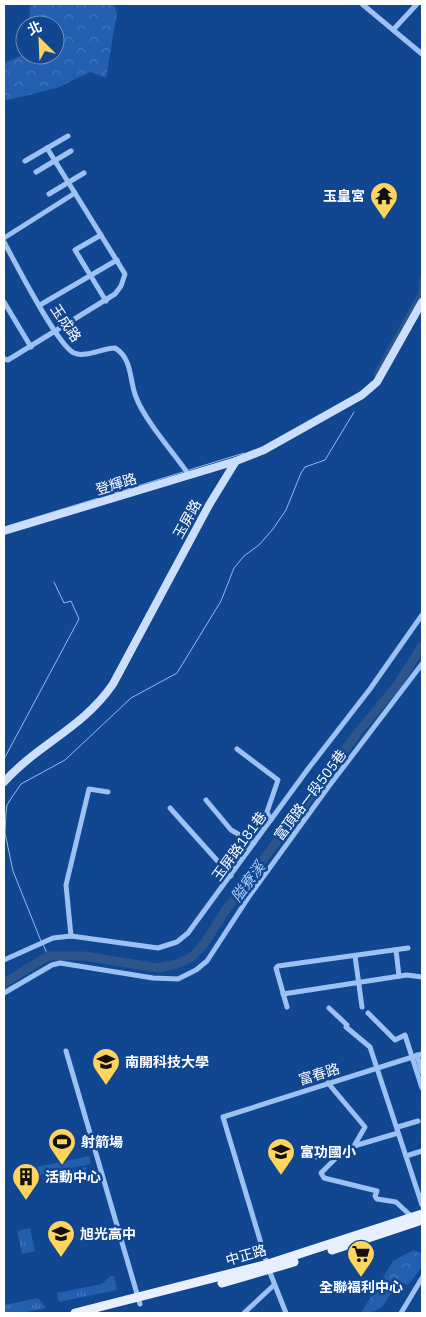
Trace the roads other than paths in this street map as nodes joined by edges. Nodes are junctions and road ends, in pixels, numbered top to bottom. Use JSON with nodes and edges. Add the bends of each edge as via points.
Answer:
{"nodes":[{"id":1,"x":362,"y":4,"type":"edge"},
{"id":2,"x":417,"y":4,"type":"edge"},
{"id":3,"x":393,"y":30,"type":"junction"},
{"id":4,"x":422,"y":54,"type":"edge"},
{"id":5,"x":68,"y":136,"type":"dead end"},
{"id":6,"x":47,"y":148,"type":"junction"},
{"id":7,"x":71,"y":151,"type":"dead end"},
{"id":8,"x":25,"y":161,"type":"dead end"},
{"id":9,"x":55,"y":161,"type":"junction"},
{"id":10,"x":36,"y":172,"type":"dead end"},
{"id":11,"x":84,"y":173,"type":"dead end"},
{"id":12,"x":69,"y":182,"type":"junction"},
{"id":13,"x":75,"y":193,"type":"junction"},
{"id":14,"x":48,"y":194,"type":"dead end"},
{"id":15,"x":102,"y":235,"type":"junction"},
{"id":16,"x":4,"y":238,"type":"edge"},
{"id":17,"x":4,"y":242,"type":"edge"},
{"id":18,"x":117,"y":260,"type":"junction"},
{"id":19,"x":91,"y":275,"type":"junction"},
{"id":20,"x":106,"y":300,"type":"junction"},
{"id":21,"x":4,"y":302,"type":"edge"},
{"id":22,"x":422,"y":302,"type":"edge"},
{"id":23,"x":40,"y":305,"type":"junction"},
{"id":24,"x":420,"y":314,"type":"edge"},
{"id":25,"x":56,"y":332,"type":"junction"},
{"id":26,"x":31,"y":347,"type":"junction"},
{"id":27,"x":6,"y":360,"type":"edge"},
{"id":28,"x":236,"y":461,"type":"junction"},
{"id":29,"x":189,"y":475,"type":"junction"},
{"id":30,"x":4,"y":531,"type":"edge"},
{"id":31,"x":422,"y":615,"type":"edge"},
{"id":32,"x":422,"y":664,"type":"edge"},
{"id":33,"x":237,"y":749,"type":"dead end"},
{"id":34,"x":4,"y":782,"type":"edge"},
{"id":35,"x":108,"y":792,"type":"dead end"},
{"id":36,"x":206,"y":800,"type":"dead end"},
{"id":37,"x":170,"y":808,"type":"dead end"},
{"id":38,"x":271,"y":820,"type":"junction"},
{"id":39,"x":254,"y":843,"type":"junction"},
{"id":40,"x":230,"y":876,"type":"junction"},
{"id":41,"x":71,"y":936,"type":"junction"},
{"id":42,"x":408,"y":948,"type":"dead end"},
{"id":43,"x":396,"y":950,"type":"junction"},
{"id":44,"x":354,"y":956,"type":"junction"},
{"id":45,"x":4,"y":960,"type":"edge"},
{"id":46,"x":400,"y":976,"type":"junction"},
{"id":47,"x":422,"y":977,"type":"edge"},
{"id":48,"x":359,"y":983,"type":"junction"},
{"id":49,"x":4,"y":993,"type":"edge"},
{"id":50,"x":284,"y":994,"type":"junction"},
{"id":51,"x":287,"y":1007,"type":"dead end"},
{"id":52,"x":362,"y":1007,"type":"dead end"},
{"id":53,"x":328,"y":1008,"type":"dead end"},
{"id":54,"x":368,"y":1013,"type":"dead end"},
{"id":55,"x":66,"y":1050,"type":"dead end"},
{"id":56,"x":417,"y":1055,"type":"edge"},
{"id":57,"x":378,"y":1068,"type":"junction"},
{"id":58,"x":422,"y":1072,"type":"edge"},
{"id":59,"x":328,"y":1083,"type":"junction"},
{"id":60,"x":422,"y":1088,"type":"edge"},
{"id":61,"x":418,"y":1121,"type":"dead end"},
{"id":62,"x":398,"y":1127,"type":"junction"},
{"id":63,"x":398,"y":1133,"type":"junction"},
{"id":64,"x":354,"y":1146,"type":"junction"},
{"id":65,"x":422,"y":1151,"type":"edge"},
{"id":66,"x":333,"y":1152,"type":"junction"},
{"id":67,"x":406,"y":1156,"type":"junction"},
{"id":68,"x":317,"y":1157,"type":"dead end"},
{"id":69,"x":422,"y":1205,"type":"edge"},
{"id":70,"x":422,"y":1214,"type":"edge"},
{"id":71,"x":412,"y":1216,"type":"junction"},
{"id":72,"x":422,"y":1220,"type":"edge"},
{"id":73,"x":268,"y":1267,"type":"junction"},
{"id":74,"x":422,"y":1278,"type":"edge"},
{"id":75,"x":274,"y":1285,"type":"junction"},
{"id":76,"x":139,"y":1302,"type":"junction"},
{"id":77,"x":74,"y":1313,"type":"edge"},
{"id":78,"x":97,"y":1313,"type":"edge"},
{"id":79,"x":244,"y":1313,"type":"edge"},
{"id":80,"x":286,"y":1313,"type":"edge"},
{"id":81,"x":401,"y":1313,"type":"edge"}],
"edges":[{"from":1,"to":3,"type":"street"},
{"from":2,"to":3,"type":"street"},
{"from":3,"to":4,"type":"street"},
{"from":5,"to":6,"type":"street"},
{"from":6,"to":8,"type":"street"},
{"from":6,"to":9,"type":"street"},
{"from":7,"to":9,"type":"street"},
{"from":9,"to":10,"type":"street"},
{"from":9,"to":12,"type":"street"},
{"from":11,"to":12,"type":"street"},
{"from":12,"to":13,"type":"street"},
{"from":12,"to":14,"type":"street"},
{"from":13,"to":15,"type":"street"},
{"from":13,"to":16,"type":"street"},
{"from":15,"to":18,"type":"street"},
{"from":15,"to":19,"type":"street","via":[[75,250]]},
{"from":17,"to":23,"type":"street","name":"玉成路"},
{"from":18,"to":19,"type":"street"},
{"from":18,"to":20,"type":"street","via":[[125,274],[121,286]]},
{"from":19,"to":20,"type":"street"},
{"from":19,"to":23,"type":"street"},
{"from":20,"to":25,"type":"street"},
{"from":21,"to":26,"type":"street"},
{"from":22,"to":24,"type":"street"},
{"from":23,"to":25,"type":"street","name":"玉成路"},
{"from":24,"to":28,"type":"street","via":[[377,382],[362,395],[264,450]]},
{"from":25,"to":26,"type":"street"},
{"from":25,"to":29,"type":"street","name":"玉成路","via":[[73,352],[80,354],[108,348],[121,352],[128,364],[140,406]]},
{"from":26,"to":27,"type":"street"},
{"from":28,"to":29,"type":"street","name":"登輝路"},
{"from":28,"to":34,"type":"street","name":"玉屏路","via":[[101,702]]},
{"from":29,"to":30,"type":"street","name":"登輝路"},
{"from":31,"to":38,"type":"street","name":"玉屏路181巷"},
{"from":32,"to":49,"type":"street","name":"富頂路一段505巷","via":[[261,879],[207,961],[196,970],[178,978],[153,978],[60,963],[45,968]]},
{"from":33,"to":38,"type":"street","via":[[278,780],[268,812]]},
{"from":35,"to":41,"type":"street","via":[[90,788],[85,803],[66,885]]},
{"from":36,"to":39,"type":"street","via":[[231,830]]},
{"from":37,"to":40,"type":"street"},
{"from":38,"to":39,"type":"street","name":"玉屏路181巷"},
{"from":39,"to":40,"type":"street","name":"玉屏路181巷"},
{"from":40,"to":41,"type":"street","name":"玉屏路181巷","via":[[188,933],[170,945],[143,947]]},
{"from":41,"to":45,"type":"street","name":"玉屏路181巷","via":[[46,940]]},
{"from":42,"to":43,"type":"street"},
{"from":43,"to":44,"type":"street"},
{"from":43,"to":46,"type":"street"},
{"from":44,"to":48,"type":"street"},
{"from":44,"to":50,"type":"street","via":[[278,966]]},
{"from":46,"to":47,"type":"street"},
{"from":46,"to":48,"type":"street"},
{"from":48,"to":50,"type":"street"},
{"from":48,"to":52,"type":"street"},
{"from":50,"to":51,"type":"street"},
{"from":53,"to":57,"type":"street","via":[[370,1047]]},
{"from":54,"to":56,"type":"street","via":[[395,1040],[405,1035]]},
{"from":55,"to":76,"type":"street"},
{"from":56,"to":57,"type":"street","name":"富春路"},
{"from":56,"to":58,"type":"street"},
{"from":56,"to":60,"type":"street"},
{"from":57,"to":59,"type":"street","name":"富春路"},
{"from":57,"to":62,"type":"street"},
{"from":59,"to":64,"type":"street","via":[[365,1127]]},
{"from":59,"to":73,"type":"street","name":"富春路","via":[[223,1117]]},
{"from":61,"to":62,"type":"street"},
{"from":62,"to":63,"type":"street"},
{"from":63,"to":64,"type":"street"},
{"from":63,"to":67,"type":"street"},
{"from":64,"to":66,"type":"street"},
{"from":65,"to":67,"type":"street"},
{"from":66,"to":68,"type":"street"},
{"from":66,"to":71,"type":"street","via":[[335,1159],[321,1173],[324,1178],[377,1191],[377,1199],[396,1202]]},
{"from":67,"to":69,"type":"street"},
{"from":70,"to":71,"type":"main road","name":"中正路"},
{"from":71,"to":73,"type":"main road","name":"中正路"},
{"from":72,"to":73,"type":"main road","name":"中正路"},
{"from":73,"to":75,"type":"street"},
{"from":73,"to":76,"type":"main road","name":"中正路"},
{"from":74,"to":81,"type":"street"},
{"from":75,"to":79,"type":"street"},
{"from":75,"to":80,"type":"street"},
{"from":76,"to":77,"type":"main road","name":"中正路"},
{"from":76,"to":78,"type":"main road","name":"中正路"}]}
